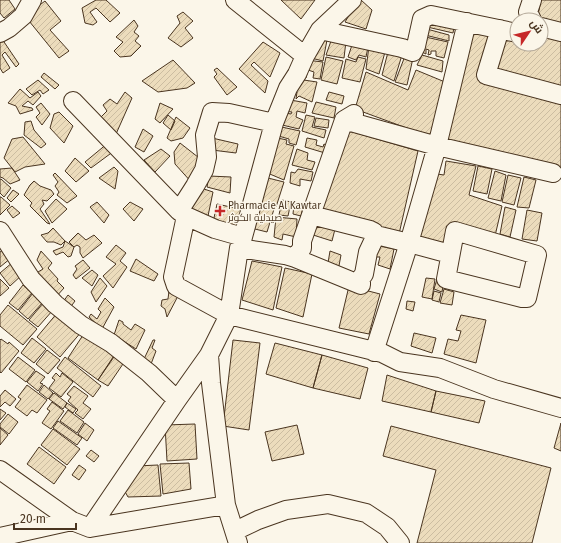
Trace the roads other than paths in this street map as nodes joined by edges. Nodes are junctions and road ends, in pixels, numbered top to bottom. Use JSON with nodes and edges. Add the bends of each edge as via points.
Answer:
{"nodes":[{"id":1,"x":32,"y":0,"type":"edge"},
{"id":2,"x":235,"y":0,"type":"edge"},
{"id":3,"x":532,"y":0,"type":"edge"},
{"id":4,"x":350,"y":1,"type":"edge"},
{"id":5,"x":528,"y":12,"type":"edge"},
{"id":6,"x":467,"y":22,"type":"junction"},
{"id":7,"x":320,"y":30,"type":"junction"},
{"id":8,"x":549,"y":30,"type":"edge"},
{"id":9,"x":508,"y":31,"type":"edge"},
{"id":10,"x":561,"y":32,"type":"edge"},
{"id":11,"x":0,"y":33,"type":"edge"},
{"id":12,"x":305,"y":56,"type":"junction"},
{"id":13,"x":561,"y":95,"type":"edge"},
{"id":14,"x":73,"y":101,"type":"dead end"},
{"id":15,"x":274,"y":123,"type":"junction"},
{"id":16,"x":437,"y":146,"type":"junction"},
{"id":17,"x":553,"y":173,"type":"dead end"},
{"id":18,"x":182,"y":213,"type":"junction"},
{"id":19,"x":311,"y":215,"type":"junction"},
{"id":20,"x":0,"y":231,"type":"edge"},
{"id":21,"x":376,"y":235,"type":"junction"},
{"id":22,"x":241,"y":242,"type":"junction"},
{"id":23,"x":409,"y":242,"type":"junction"},
{"id":24,"x":450,"y":254,"type":"junction"},
{"id":25,"x":295,"y":258,"type":"junction"},
{"id":26,"x":229,"y":315,"type":"junction"},
{"id":27,"x":374,"y":352,"type":"junction"},
{"id":28,"x":209,"y":355,"type":"junction"},
{"id":29,"x":177,"y":400,"type":"junction"},
{"id":30,"x":561,"y":408,"type":"edge"},
{"id":31,"x":0,"y":470,"type":"edge"},
{"id":32,"x":226,"y":505,"type":"junction"},
{"id":33,"x":72,"y":521,"type":"junction"},
{"id":34,"x":90,"y":528,"type":"junction"},
{"id":35,"x":236,"y":537,"type":"edge"},
{"id":36,"x":0,"y":538,"type":"edge"},
{"id":37,"x":400,"y":543,"type":"edge"}],
"edges":[{"from":1,"to":11,"type":"street","via":[[23,16]]},
{"from":2,"to":12,"type":"street"},
{"from":3,"to":5,"type":"street"},
{"from":4,"to":7,"type":"street"},
{"from":6,"to":7,"type":"street","via":[[430,15],[422,19],[413,52]]},
{"from":6,"to":9,"type":"street"},
{"from":6,"to":16,"type":"street"},
{"from":7,"to":12,"type":"street"},
{"from":8,"to":10,"type":"street"},
{"from":9,"to":13,"type":"street","via":[[486,75]]},
{"from":12,"to":15,"type":"street"},
{"from":14,"to":18,"type":"street"},
{"from":15,"to":18,"type":"street","via":[[212,112],[205,135],[207,157],[204,170]]},
{"from":15,"to":22,"type":"street"},
{"from":16,"to":17,"type":"street"},
{"from":16,"to":19,"type":"street","via":[[349,117]]},
{"from":16,"to":23,"type":"street"},
{"from":18,"to":22,"type":"street"},
{"from":18,"to":26,"type":"street","via":[[173,277],[176,286]]},
{"from":19,"to":21,"type":"street","via":[[370,230]]},
{"from":19,"to":25,"type":"street","via":[[302,248]]},
{"from":20,"to":29,"type":"street","via":[[31,279],[55,304],[81,325],[111,343],[149,373]]},
{"from":21,"to":23,"type":"street"},
{"from":21,"to":25,"type":"street","via":[[368,252],[361,285]]},
{"from":22,"to":25,"type":"street"},
{"from":22,"to":26,"type":"street"},
{"from":23,"to":24,"type":"street"},
{"from":23,"to":27,"type":"street"},
{"from":24,"to":24,"type":"street","via":[[455,231],[537,255],[527,298],[446,279]]},
{"from":26,"to":27,"type":"street"},
{"from":26,"to":28,"type":"street"},
{"from":27,"to":30,"type":"street","via":[[400,362],[440,368],[494,389]]},
{"from":28,"to":29,"type":"street"},
{"from":28,"to":32,"type":"street"},
{"from":29,"to":34,"type":"street"},
{"from":31,"to":33,"type":"street"},
{"from":32,"to":34,"type":"street"},
{"from":32,"to":35,"type":"street"},
{"from":33,"to":34,"type":"street"},
{"from":33,"to":36,"type":"street"},
{"from":35,"to":37,"type":"street","via":[[258,520],[286,510],[328,504],[366,513],[386,527]]}]}
